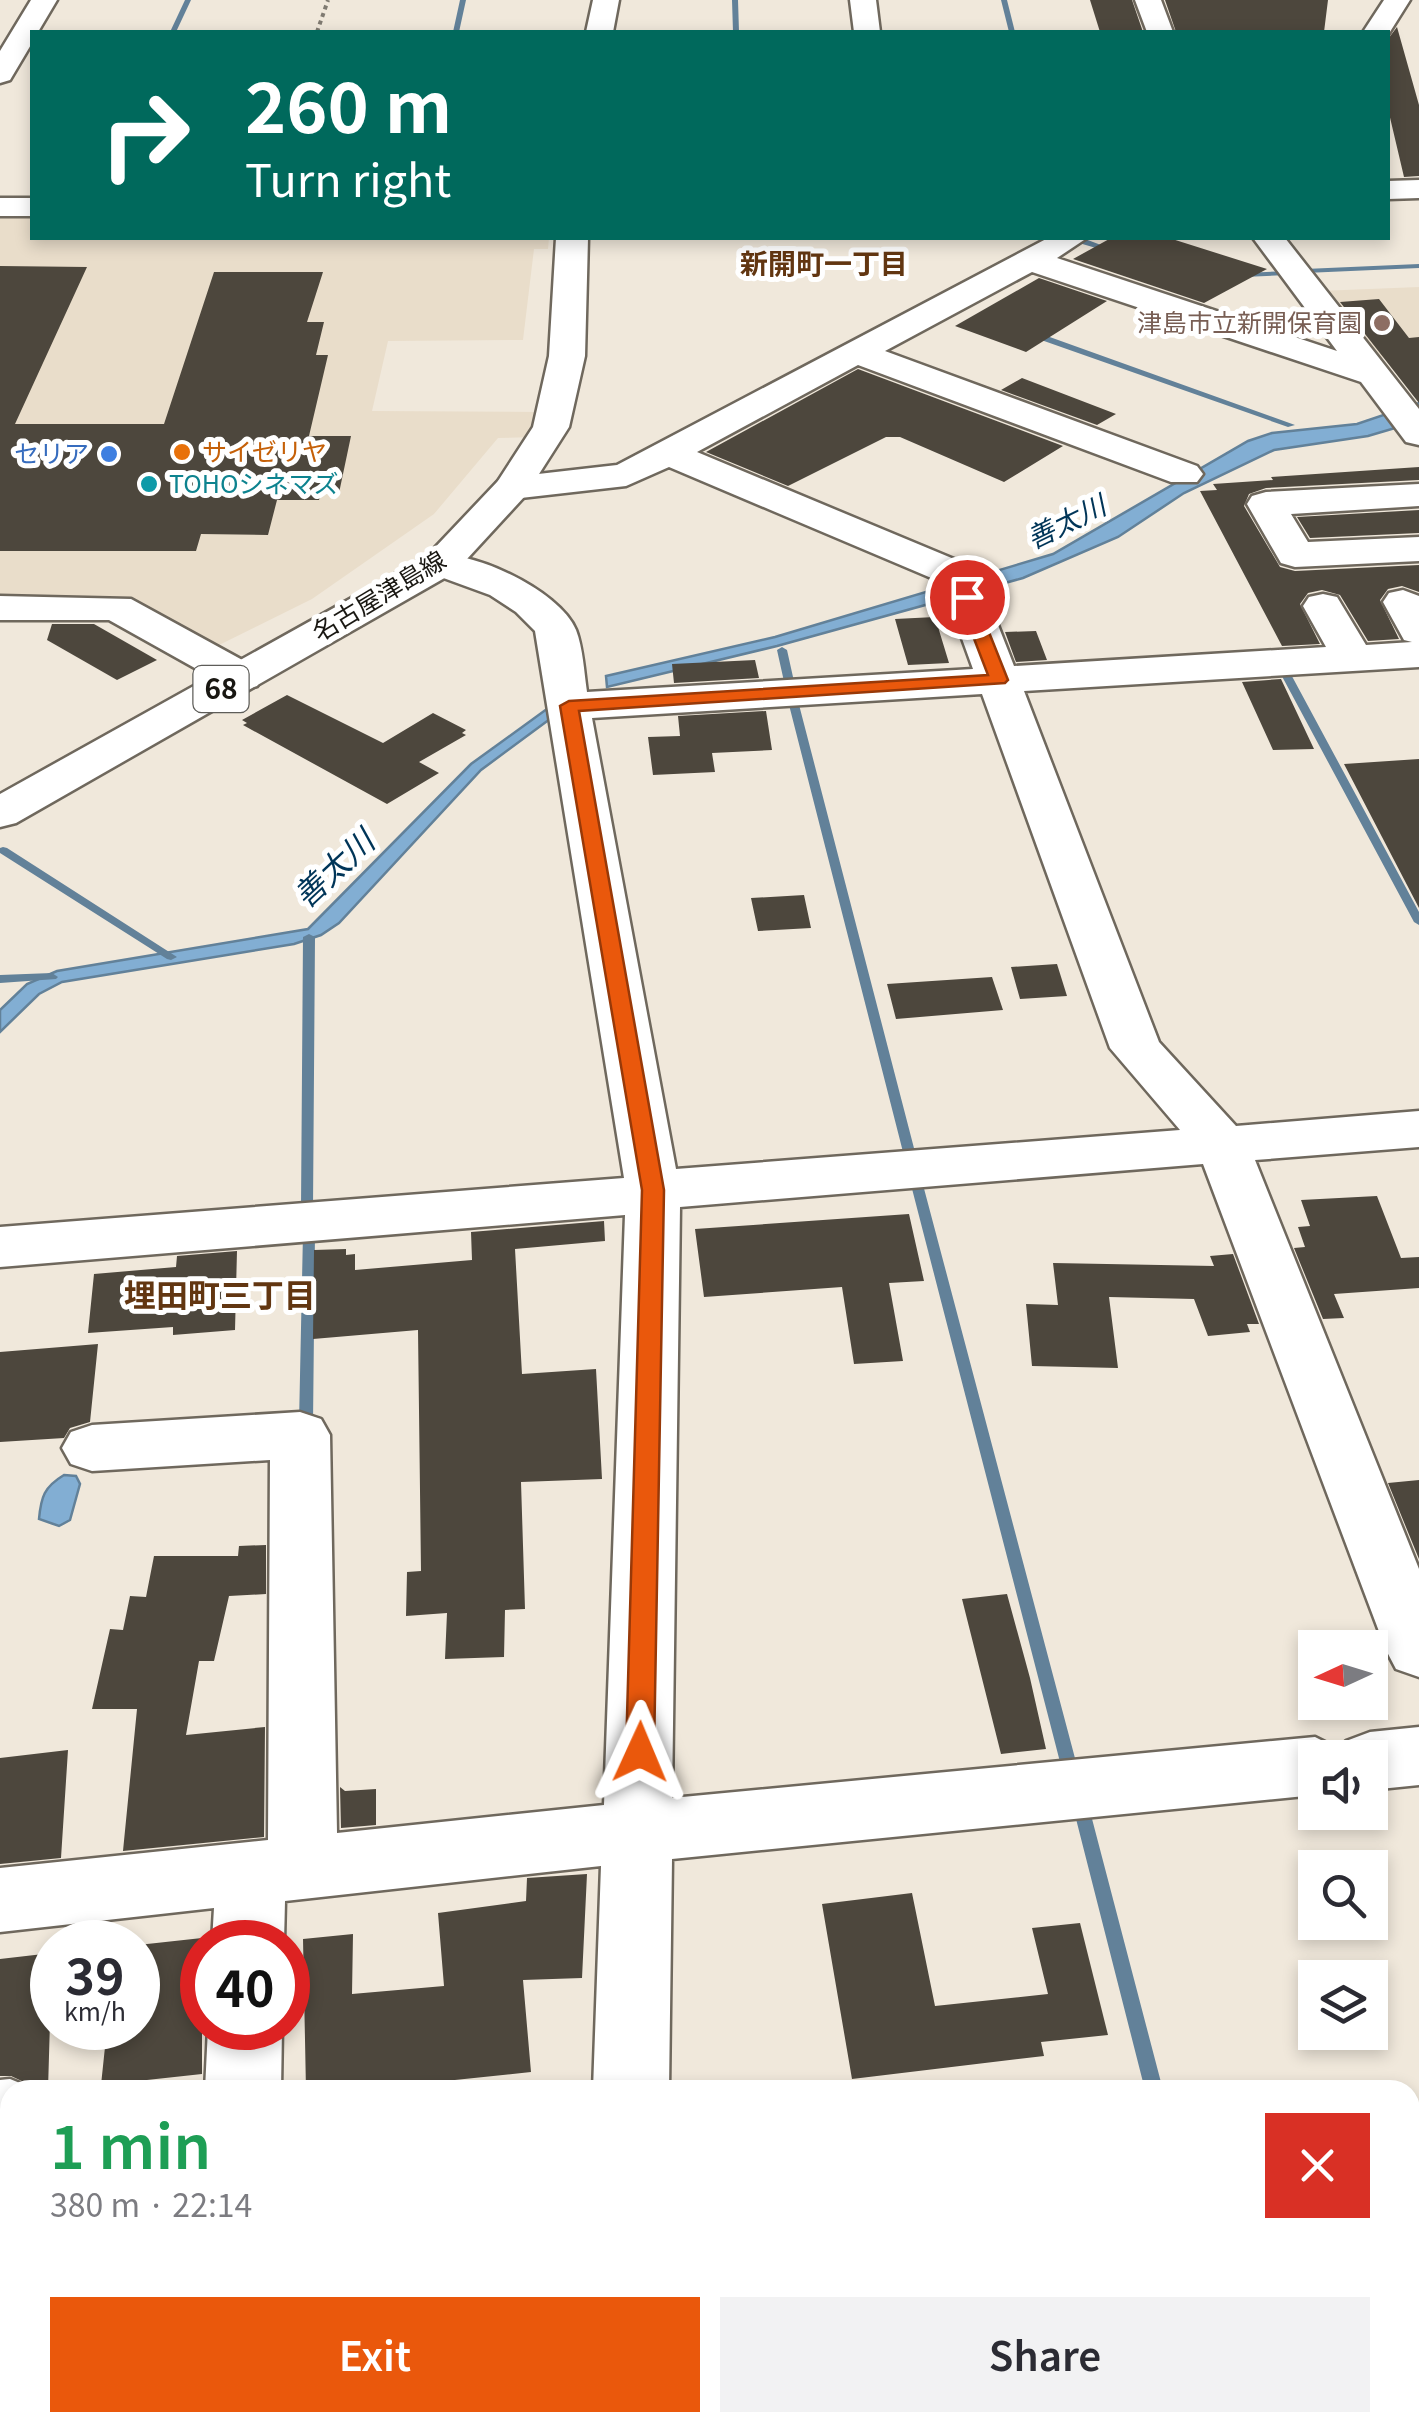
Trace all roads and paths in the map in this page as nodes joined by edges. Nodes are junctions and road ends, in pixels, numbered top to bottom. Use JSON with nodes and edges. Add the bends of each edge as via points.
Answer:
{"nodes":[{"id":1,"x":44,"y":0,"type":"edge"},
{"id":2,"x":328,"y":0,"type":"edge"},
{"id":3,"x":606,"y":0,"type":"edge"},
{"id":4,"x":863,"y":0,"type":"edge"},
{"id":5,"x":1148,"y":0,"type":"edge"},
{"id":6,"x":318,"y":30,"type":"edge"},
{"id":7,"x":600,"y":30,"type":"edge"},
{"id":8,"x":867,"y":30,"type":"edge"},
{"id":9,"x":1159,"y":30,"type":"edge"},
{"id":10,"x":18,"y":37,"type":"edge"},
{"id":11,"x":0,"y":74,"type":"edge"},
{"id":12,"x":1419,"y":189,"type":"edge"},
{"id":13,"x":1390,"y":190,"type":"edge"},
{"id":14,"x":0,"y":207,"type":"edge"},
{"id":15,"x":30,"y":207,"type":"edge"},
{"id":16,"x":572,"y":240,"type":"edge"},
{"id":17,"x":1068,"y":240,"type":"edge"},
{"id":18,"x":1272,"y":240,"type":"edge"},
{"id":19,"x":1030,"y":260,"type":"junction"},
{"id":20,"x":857,"y":353,"type":"junction"},
{"id":21,"x":1402,"y":410,"type":"edge"},
{"id":22,"x":665,"y":452,"type":"junction"},
{"id":23,"x":1184,"y":474,"type":"dead end"},
{"id":24,"x":512,"y":488,"type":"junction"},
{"id":25,"x":1419,"y":495,"type":"edge"},
{"id":26,"x":1419,"y":549,"type":"edge"},
{"id":27,"x":442,"y":564,"type":"junction"},
{"id":28,"x":1324,"y":606,"type":"dead end"},
{"id":29,"x":0,"y":608,"type":"edge"},
{"id":30,"x":1419,"y":654,"type":"edge"},
{"id":31,"x":1353,"y":658,"type":"junction"},
{"id":32,"x":242,"y":676,"type":"junction"},
{"id":33,"x":999,"y":680,"type":"junction"},
{"id":34,"x":569,"y":706,"type":"junction"},
{"id":35,"x":0,"y":813,"type":"edge"},
{"id":36,"x":1419,"y":1129,"type":"edge"},
{"id":37,"x":1222,"y":1143,"type":"junction"},
{"id":38,"x":653,"y":1192,"type":"junction"},
{"id":39,"x":0,"y":1247,"type":"edge"},
{"id":40,"x":92,"y":1448,"type":"dead end"},
{"id":41,"x":1419,"y":1650,"type":"edge"},
{"id":42,"x":1419,"y":1756,"type":"edge"},
{"id":43,"x":1388,"y":1759,"type":"edge"},
{"id":44,"x":1298,"y":1768,"type":"edge"},
{"id":45,"x":638,"y":1832,"type":"junction"},
{"id":46,"x":277,"y":1870,"type":"junction"},
{"id":47,"x":0,"y":1900,"type":"edge"},
{"id":48,"x":257,"y":1920,"type":"edge"},
{"id":49,"x":245,"y":2050,"type":"edge"},
{"id":50,"x":243,"y":2080,"type":"edge"},
{"id":51,"x":631,"y":2080,"type":"edge"}],
"edges":[{"from":1,"to":10,"type":"street"},
{"from":2,"to":6,"type":"path"},
{"from":3,"to":7,"type":"street"},
{"from":4,"to":8,"type":"street"},
{"from":5,"to":9,"type":"street"},
{"from":10,"to":11,"type":"street"},
{"from":12,"to":13,"type":"street"},
{"from":14,"to":15,"type":"street"},
{"from":16,"to":24,"type":"street","name":"名古屋津島線","number":"68","via":[[562,397],[546,437]]},
{"from":17,"to":19,"type":"street"},
{"from":18,"to":21,"type":"street"},
{"from":19,"to":20,"type":"street"},
{"from":19,"to":21,"type":"street"},
{"from":20,"to":22,"type":"street"},
{"from":20,"to":23,"type":"street"},
{"from":22,"to":24,"type":"street","via":[[626,476]]},
{"from":22,"to":33,"type":"street","via":[[965,587]]},
{"from":24,"to":27,"type":"street","name":"名古屋津島線","number":"68"},
{"from":25,"to":26,"type":"street","via":[[1266,504],[1294,555]]},
{"from":27,"to":32,"type":"street","name":"名古屋津島線","number":"68"},
{"from":27,"to":34,"type":"street","via":[[537,604],[554,629]]},
{"from":28,"to":31,"type":"street"},
{"from":29,"to":32,"type":"street","via":[[117,608]]},
{"from":30,"to":31,"type":"street"},
{"from":31,"to":33,"type":"street"},
{"from":32,"to":35,"type":"street","name":"名古屋津島線","number":"68"},
{"from":33,"to":34,"type":"street"},
{"from":33,"to":37,"type":"street","via":[[1136,1048]]},
{"from":34,"to":38,"type":"street"},
{"from":36,"to":37,"type":"street"},
{"from":37,"to":38,"type":"street"},
{"from":37,"to":41,"type":"street"},
{"from":38,"to":39,"type":"street"},
{"from":38,"to":45,"type":"street"},
{"from":40,"to":46,"type":"street","via":[[300,1435]]},
{"from":42,"to":43,"type":"street"},
{"from":44,"to":45,"type":"street"},
{"from":45,"to":46,"type":"street"},
{"from":45,"to":51,"type":"street"},
{"from":46,"to":47,"type":"street"},
{"from":46,"to":48,"type":"street"},
{"from":49,"to":50,"type":"street"}]}
